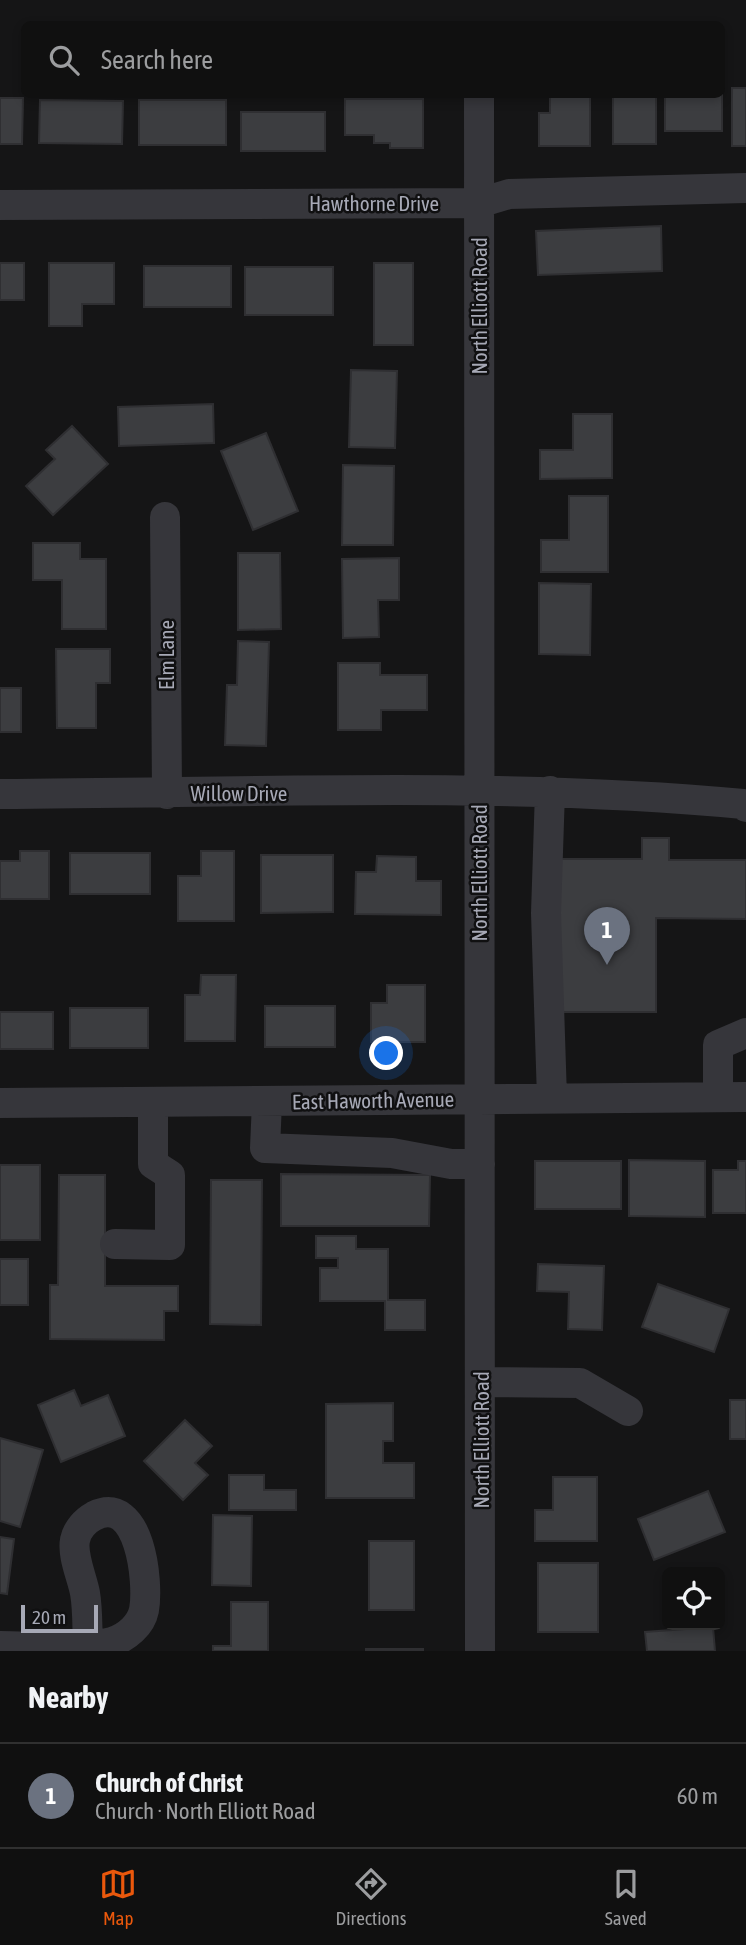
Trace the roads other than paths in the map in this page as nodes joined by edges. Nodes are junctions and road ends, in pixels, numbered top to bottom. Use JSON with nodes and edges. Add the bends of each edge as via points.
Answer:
{"nodes":[{"id":1,"x":479,"y":98,"type":"edge"},
{"id":2,"x":746,"y":188,"type":"edge"},
{"id":3,"x":479,"y":203,"type":"junction"},
{"id":4,"x":0,"y":205,"type":"edge"},
{"id":5,"x":165,"y":517,"type":"dead end"},
{"id":6,"x":550,"y":791,"type":"junction"},
{"id":7,"x":478,"y":792,"type":"junction"},
{"id":8,"x":167,"y":793,"type":"junction"},
{"id":9,"x":0,"y":794,"type":"edge"},
{"id":10,"x":746,"y":807,"type":"edge"},
{"id":11,"x":746,"y":1033,"type":"edge"},
{"id":12,"x":732,"y":1097,"type":"edge"},
{"id":13,"x":552,"y":1098,"type":"junction"},
{"id":14,"x":480,"y":1099,"type":"junction"},
{"id":15,"x":153,"y":1102,"type":"junction"},
{"id":16,"x":267,"y":1102,"type":"junction"},
{"id":17,"x":0,"y":1103,"type":"edge"},
{"id":18,"x":480,"y":1164,"type":"junction"},
{"id":19,"x":114,"y":1244,"type":"dead end"},
{"id":20,"x":481,"y":1382,"type":"junction"},
{"id":21,"x":628,"y":1411,"type":"dead end"},
{"id":22,"x":0,"y":1646,"type":"edge"},
{"id":23,"x":88,"y":1646,"type":"dead end"},
{"id":24,"x":480,"y":1651,"type":"edge"}],
"edges":[{"from":1,"to":3,"type":"street","name":"North Elliott Road"},
{"from":2,"to":3,"type":"street","name":"Hawthorne Drive","via":[[509,194]]},
{"from":3,"to":4,"type":"street","name":"Hawthorne Drive"},
{"from":3,"to":7,"type":"street","name":"North Elliott Road"},
{"from":5,"to":8,"type":"street","name":"Elm Lane"},
{"from":6,"to":7,"type":"street","name":"Willow Drive"},
{"from":6,"to":10,"type":"street","name":"Willow Drive","via":[[673,797]]},
{"from":6,"to":13,"type":"street","via":[[546,913]]},
{"from":7,"to":8,"type":"street","name":"Willow Drive"},
{"from":7,"to":14,"type":"street","name":"North Elliott Road"},
{"from":8,"to":9,"type":"street","name":"Willow Drive"},
{"from":11,"to":12,"type":"street","via":[[718,1045]]},
{"from":12,"to":13,"type":"street","name":"East Haworth Avenue"},
{"from":13,"to":14,"type":"street","name":"East Haworth Avenue"},
{"from":14,"to":16,"type":"street","name":"East Haworth Avenue"},
{"from":14,"to":18,"type":"street","name":"North Elliott Road"},
{"from":15,"to":16,"type":"street","name":"East Haworth Avenue"},
{"from":15,"to":17,"type":"street","name":"East Haworth Avenue"},
{"from":15,"to":19,"type":"street","via":[[153,1164],[170,1175],[170,1245]]},
{"from":16,"to":18,"type":"street","via":[[265,1148],[392,1153],[451,1164]]},
{"from":18,"to":20,"type":"street","name":"North Elliott Road"},
{"from":20,"to":21,"type":"street","via":[[580,1383]]},
{"from":20,"to":24,"type":"street","name":"North Elliott Road"},
{"from":22,"to":23,"type":"street"}]}
